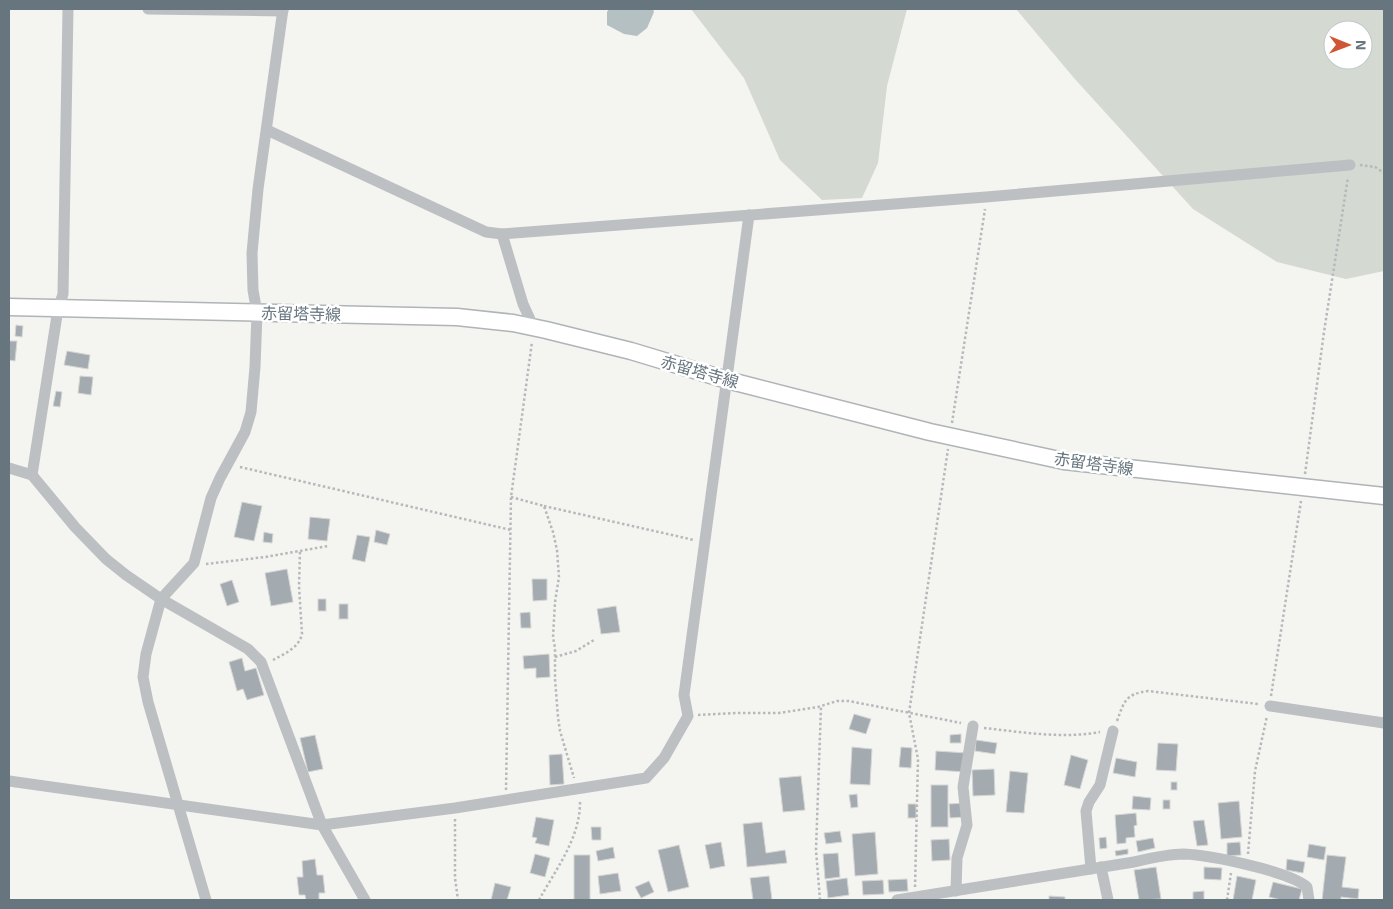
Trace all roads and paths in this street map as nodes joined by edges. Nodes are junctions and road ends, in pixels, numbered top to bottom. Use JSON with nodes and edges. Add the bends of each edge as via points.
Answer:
{"nodes":[{"id":1,"x":68,"y":9,"type":"edge"},
{"id":2,"x":148,"y":9,"type":"edge"},
{"id":3,"x":283,"y":10,"type":"edge"},
{"id":4,"x":267,"y":130,"type":"junction"},
{"id":5,"x":1350,"y":164,"type":"junction"},
{"id":6,"x":1384,"y":173,"type":"edge"},
{"id":7,"x":986,"y":198,"type":"junction"},
{"id":8,"x":749,"y":216,"type":"junction"},
{"id":9,"x":502,"y":234,"type":"junction"},
{"id":10,"x":9,"y":307,"type":"edge"},
{"id":11,"x":58,"y":309,"type":"junction"},
{"id":12,"x":257,"y":312,"type":"junction"},
{"id":13,"x":534,"y":328,"type":"junction"},
{"id":14,"x":727,"y":380,"type":"junction"},
{"id":15,"x":950,"y":436,"type":"junction"},
{"id":16,"x":228,"y":465,"type":"junction"},
{"id":17,"x":9,"y":468,"type":"edge"},
{"id":18,"x":32,"y":475,"type":"junction"},
{"id":19,"x":1304,"y":487,"type":"junction"},
{"id":20,"x":1384,"y":496,"type":"edge"},
{"id":21,"x":511,"y":497,"type":"junction"},
{"id":22,"x":544,"y":506,"type":"junction"},
{"id":23,"x":511,"y":530,"type":"junction"},
{"id":24,"x":705,"y":542,"type":"junction"},
{"id":25,"x":328,"y":546,"type":"dead end"},
{"id":26,"x":300,"y":551,"type":"junction"},
{"id":27,"x":187,"y":572,"type":"junction"},
{"id":28,"x":161,"y":598,"type":"junction"},
{"id":29,"x":594,"y":640,"type":"dead end"},
{"id":30,"x":555,"y":658,"type":"junction"},
{"id":31,"x":262,"y":666,"type":"junction"},
{"id":32,"x":821,"y":706,"type":"junction"},
{"id":33,"x":1270,"y":706,"type":"junction"},
{"id":34,"x":909,"y":713,"type":"junction"},
{"id":35,"x":688,"y":716,"type":"junction"},
{"id":36,"x":1384,"y":723,"type":"edge"},
{"id":37,"x":973,"y":726,"type":"junction"},
{"id":38,"x":1113,"y":731,"type":"junction"},
{"id":39,"x":9,"y":781,"type":"edge"},
{"id":40,"x":579,"y":789,"type":"junction"},
{"id":41,"x":506,"y":800,"type":"junction"},
{"id":42,"x":178,"y":805,"type":"junction"},
{"id":43,"x":455,"y":808,"type":"junction"},
{"id":44,"x":322,"y":825,"type":"junction"},
{"id":45,"x":1238,"y":862,"type":"junction"},
{"id":46,"x":1096,"y":868,"type":"junction"},
{"id":47,"x":956,"y":891,"type":"junction"},
{"id":48,"x":914,"y":898,"type":"junction"},
{"id":49,"x":206,"y":900,"type":"edge"},
{"id":50,"x":365,"y":900,"type":"edge"},
{"id":51,"x":458,"y":900,"type":"edge"},
{"id":52,"x":539,"y":900,"type":"edge"},
{"id":53,"x":820,"y":900,"type":"edge"},
{"id":54,"x":897,"y":900,"type":"edge"},
{"id":55,"x":1108,"y":900,"type":"edge"},
{"id":56,"x":1227,"y":900,"type":"edge"},
{"id":57,"x":1309,"y":900,"type":"edge"}],
"edges":[{"from":1,"to":11,"type":"street","via":[[63,294]]},
{"from":2,"to":3,"type":"street"},
{"from":3,"to":4,"type":"street"},
{"from":4,"to":9,"type":"street","via":[[486,232]]},
{"from":4,"to":12,"type":"street","via":[[252,253]]},
{"from":5,"to":6,"type":"path","via":[[1375,167]]},
{"from":5,"to":7,"type":"street"},
{"from":5,"to":19,"type":"path"},
{"from":7,"to":8,"type":"street"},
{"from":7,"to":15,"type":"path"},
{"from":8,"to":9,"type":"street"},
{"from":8,"to":14,"type":"street"},
{"from":9,"to":13,"type":"street","via":[[523,304]]},
{"from":10,"to":11,"type":"main road","name":"赤留塔寺線"},
{"from":11,"to":12,"type":"main road","name":"赤留塔寺線"},
{"from":11,"to":18,"type":"street"},
{"from":12,"to":13,"type":"main road","name":"赤留塔寺線","via":[[456,317]]},
{"from":12,"to":16,"type":"street","via":[[251,412]]},
{"from":13,"to":14,"type":"main road","name":"赤留塔寺線","via":[[631,351]]},
{"from":13,"to":21,"type":"path"},
{"from":14,"to":15,"type":"main road","name":"赤留塔寺線"},
{"from":14,"to":24,"type":"street"},
{"from":15,"to":19,"type":"main road","name":"赤留塔寺線","via":[[1064,461]]},
{"from":15,"to":34,"type":"path"},
{"from":16,"to":23,"type":"path"},
{"from":16,"to":27,"type":"street","via":[[211,498],[194,563]]},
{"from":17,"to":18,"type":"street"},
{"from":18,"to":28,"type":"street","via":[[106,559]]},
{"from":19,"to":20,"type":"main road","name":"赤留塔寺線"},
{"from":19,"to":33,"type":"path"},
{"from":21,"to":22,"type":"path"},
{"from":21,"to":23,"type":"path"},
{"from":22,"to":24,"type":"path"},
{"from":22,"to":30,"type":"path","via":[[557,550],[559,577],[554,613]]},
{"from":23,"to":41,"type":"path"},
{"from":24,"to":35,"type":"street","via":[[684,695]]},
{"from":25,"to":26,"type":"path"},
{"from":26,"to":27,"type":"path","via":[[200,565]]},
{"from":26,"to":31,"type":"path","via":[[301,640]]},
{"from":27,"to":28,"type":"street"},
{"from":28,"to":31,"type":"street","via":[[248,649]]},
{"from":28,"to":42,"type":"street","via":[[146,654],[144,689]]},
{"from":29,"to":30,"type":"path","via":[[585,647]]},
{"from":30,"to":40,"type":"path","via":[[560,731]]},
{"from":31,"to":44,"type":"street"},
{"from":32,"to":34,"type":"path","via":[[849,701]]},
{"from":32,"to":35,"type":"path","via":[[779,713]]},
{"from":32,"to":53,"type":"path","via":[[816,850]]},
{"from":33,"to":36,"type":"street"},
{"from":33,"to":38,"type":"path","via":[[1136,692],[1127,698]]},
{"from":33,"to":45,"type":"path","via":[[1256,770],[1249,852]]},
{"from":34,"to":37,"type":"path"},
{"from":34,"to":48,"type":"path","via":[[918,759]]},
{"from":35,"to":40,"type":"street","via":[[664,758],[646,778]]},
{"from":37,"to":38,"type":"path","via":[[1042,735]]},
{"from":37,"to":47,"type":"street","via":[[963,787],[967,825],[957,858]]},
{"from":38,"to":46,"type":"street","via":[[1100,785],[1086,811]]},
{"from":39,"to":42,"type":"street"},
{"from":40,"to":41,"type":"street"},
{"from":40,"to":52,"type":"path","via":[[576,834]]},
{"from":41,"to":43,"type":"street"},
{"from":42,"to":44,"type":"street"},
{"from":42,"to":49,"type":"street"},
{"from":43,"to":44,"type":"street"},
{"from":43,"to":51,"type":"path"},
{"from":44,"to":50,"type":"street"},
{"from":45,"to":46,"type":"street","via":[[1186,854]]},
{"from":45,"to":56,"type":"path"},
{"from":45,"to":57,"type":"street","via":[[1298,880],[1307,887]]},
{"from":46,"to":47,"type":"street"},
{"from":46,"to":55,"type":"street"},
{"from":47,"to":48,"type":"street"},
{"from":48,"to":54,"type":"street"}]}
